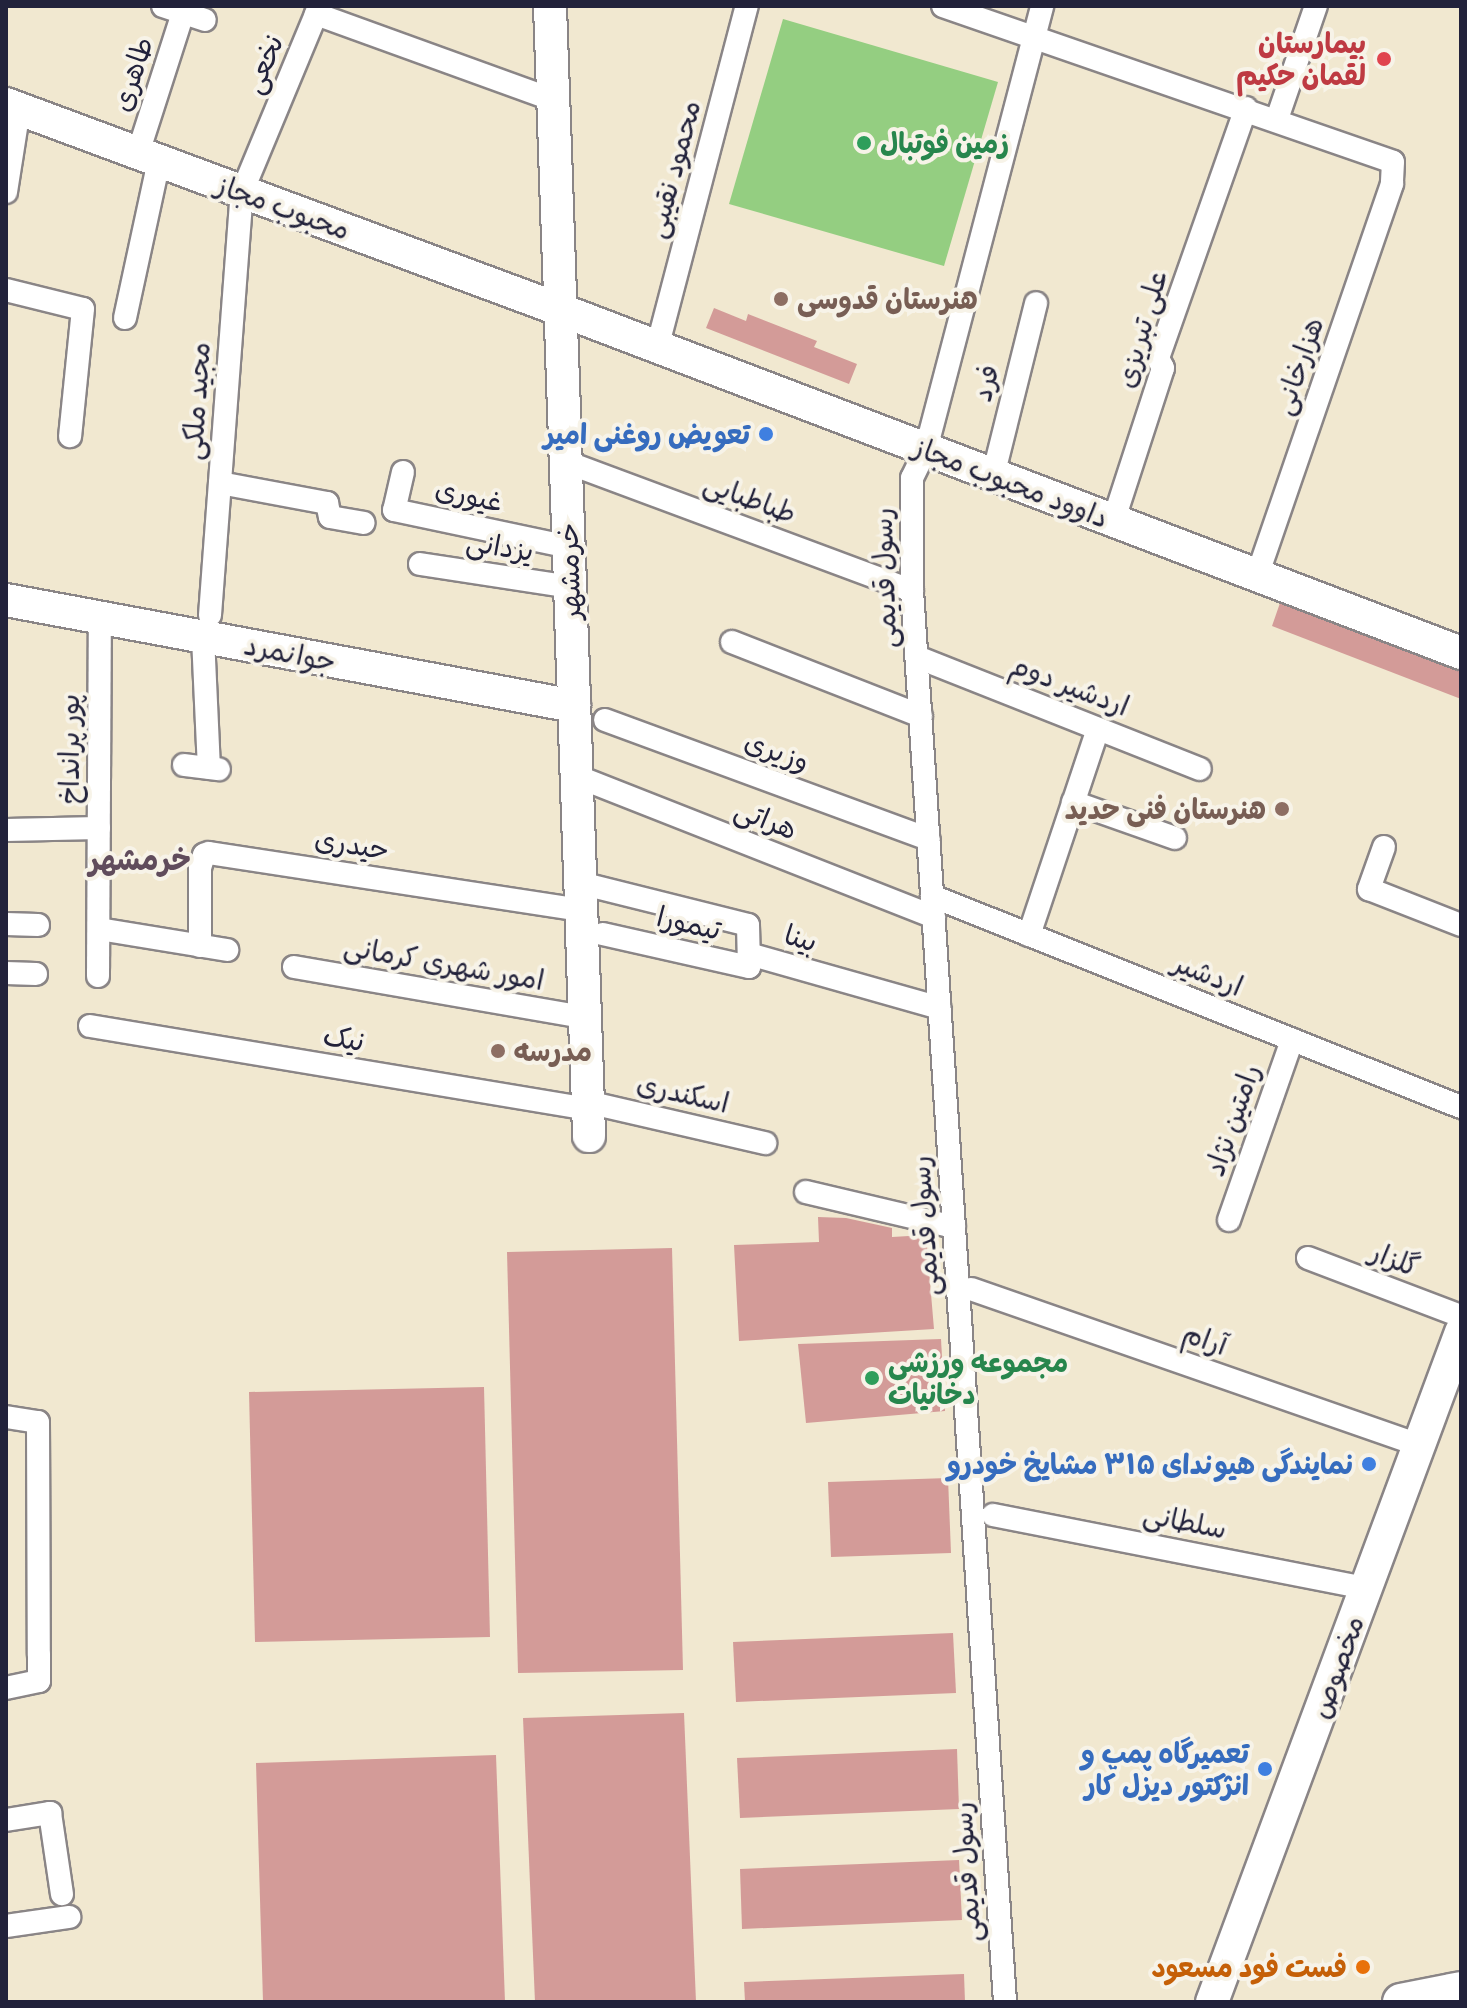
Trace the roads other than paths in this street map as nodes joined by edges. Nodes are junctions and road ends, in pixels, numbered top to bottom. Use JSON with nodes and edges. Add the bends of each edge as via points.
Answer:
{"nodes":[{"id":1,"x":550,"y":6,"type":"edge"},
{"id":2,"x":747,"y":6,"type":"edge"},
{"id":3,"x":943,"y":6,"type":"edge"},
{"id":4,"x":1042,"y":6,"type":"edge"},
{"id":5,"x":1316,"y":6,"type":"edge"},
{"id":6,"x":173,"y":9,"type":"edge"},
{"id":7,"x":205,"y":20,"type":"dead end"},
{"id":8,"x":1035,"y":36,"type":"junction"},
{"id":9,"x":553,"y":100,"type":"junction"},
{"id":10,"x":13,"y":107,"type":"edge"},
{"id":11,"x":1246,"y":108,"type":"junction"},
{"id":12,"x":1277,"y":119,"type":"junction"},
{"id":13,"x":148,"y":157,"type":"junction"},
{"id":14,"x":6,"y":192,"type":"edge"},
{"id":15,"x":242,"y":192,"type":"junction"},
{"id":16,"x":6,"y":290,"type":"edge"},
{"id":17,"x":1036,"y":303,"type":"dead end"},
{"id":18,"x":561,"y":310,"type":"junction"},
{"id":19,"x":125,"y":318,"type":"dead end"},
{"id":20,"x":657,"y":348,"type":"junction"},
{"id":21,"x":70,"y":436,"type":"dead end"},
{"id":22,"x":926,"y":449,"type":"junction"},
{"id":23,"x":566,"y":462,"type":"junction"},
{"id":24,"x":403,"y":472,"type":"dead end"},
{"id":25,"x":993,"y":476,"type":"junction"},
{"id":26,"x":220,"y":483,"type":"junction"},
{"id":27,"x":1113,"y":522,"type":"junction"},
{"id":28,"x":363,"y":523,"type":"dead end"},
{"id":29,"x":569,"y":547,"type":"junction"},
{"id":30,"x":420,"y":564,"type":"dead end"},
{"id":31,"x":1257,"y":576,"type":"junction"},
{"id":32,"x":570,"y":587,"type":"junction"},
{"id":33,"x":912,"y":591,"type":"junction"},
{"id":34,"x":6,"y":600,"type":"edge"},
{"id":35,"x":100,"y":618,"type":"junction"},
{"id":36,"x":206,"y":626,"type":"junction"},
{"id":37,"x":732,"y":642,"type":"dead end"},
{"id":38,"x":1461,"y":653,"type":"edge"},
{"id":39,"x":917,"y":657,"type":"junction"},
{"id":40,"x":574,"y":706,"type":"junction"},
{"id":41,"x":921,"y":716,"type":"junction"},
{"id":42,"x":605,"y":720,"type":"dead end"},
{"id":43,"x":1098,"y":729,"type":"junction"},
{"id":44,"x":184,"y":765,"type":"dead end"},
{"id":45,"x":1200,"y":769,"type":"dead end"},
{"id":46,"x":576,"y":776,"type":"junction"},
{"id":47,"x":1073,"y":802,"type":"junction"},
{"id":48,"x":99,"y":828,"type":"junction"},
{"id":49,"x":6,"y":830,"type":"edge"},
{"id":50,"x":1175,"y":838,"type":"dead end"},
{"id":51,"x":929,"y":839,"type":"junction"},
{"id":52,"x":1384,"y":847,"type":"dead end"},
{"id":53,"x":580,"y":896,"type":"junction"},
{"id":54,"x":933,"y":906,"type":"junction"},
{"id":55,"x":6,"y":924,"type":"edge"},
{"id":56,"x":38,"y":925,"type":"dead end"},
{"id":57,"x":1461,"y":925,"type":"edge"},
{"id":58,"x":99,"y":929,"type":"junction"},
{"id":59,"x":603,"y":934,"type":"dead end"},
{"id":60,"x":1029,"y":935,"type":"junction"},
{"id":61,"x":200,"y":946,"type":"junction"},
{"id":62,"x":227,"y":950,"type":"dead end"},
{"id":63,"x":749,"y":954,"type":"junction"},
{"id":64,"x":294,"y":967,"type":"dead end"},
{"id":65,"x":6,"y":973,"type":"edge"},
{"id":66,"x":36,"y":974,"type":"dead end"},
{"id":67,"x":98,"y":976,"type":"dead end"},
{"id":68,"x":940,"y":1008,"type":"junction"},
{"id":69,"x":584,"y":1017,"type":"junction"},
{"id":70,"x":90,"y":1026,"type":"dead end"},
{"id":71,"x":1292,"y":1040,"type":"junction"},
{"id":72,"x":1461,"y":1107,"type":"edge"},
{"id":73,"x":588,"y":1116,"type":"junction"},
{"id":74,"x":765,"y":1143,"type":"dead end"},
{"id":75,"x":806,"y":1192,"type":"dead end"},
{"id":76,"x":1229,"y":1220,"type":"dead end"},
{"id":77,"x":954,"y":1227,"type":"junction"},
{"id":78,"x":1308,"y":1258,"type":"dead end"},
{"id":79,"x":971,"y":1289,"type":"dead end"},
{"id":80,"x":1460,"y":1332,"type":"edge"},
{"id":81,"x":6,"y":1417,"type":"edge"},
{"id":82,"x":1419,"y":1445,"type":"junction"},
{"id":83,"x":993,"y":1515,"type":"dead end"},
{"id":84,"x":1366,"y":1588,"type":"junction"},
{"id":85,"x":6,"y":1688,"type":"edge"},
{"id":86,"x":6,"y":1820,"type":"edge"},
{"id":87,"x":62,"y":1894,"type":"dead end"},
{"id":88,"x":69,"y":1917,"type":"dead end"},
{"id":89,"x":6,"y":1926,"type":"edge"},
{"id":90,"x":1461,"y":1990,"type":"edge"},
{"id":91,"x":1005,"y":2002,"type":"edge"},
{"id":92,"x":1212,"y":2002,"type":"edge"},
{"id":93,"x":1401,"y":2002,"type":"edge"}],
"edges":[{"from":1,"to":9,"type":"main road","name":"خرمشهر"},
{"from":2,"to":20,"type":"street","name":"محمود نقیبی"},
{"from":3,"to":8,"type":"street"},
{"from":4,"to":8,"type":"street","name":"رسول قدیمی"},
{"from":5,"to":12,"type":"street"},
{"from":6,"to":7,"type":"street"},
{"from":6,"to":13,"type":"street","name":"طاهری"},
{"from":8,"to":11,"type":"street"},
{"from":8,"to":22,"type":"street","name":"رسول قدیمی"},
{"from":9,"to":15,"type":"street","name":"نخعی","via":[[316,14]]},
{"from":9,"to":18,"type":"main road","name":"خرمشهر"},
{"from":10,"to":13,"type":"main road","name":"محبوب مجاز"},
{"from":10,"to":14,"type":"street"},
{"from":11,"to":12,"type":"street"},
{"from":11,"to":27,"type":"street","name":"علی تبریزی","via":[[1158,358],[1163,368]]},
{"from":12,"to":31,"type":"street","name":"هزارخانی","via":[[1389,158],[1395,175]]},
{"from":13,"to":15,"type":"main road","name":"محبوب مجاز"},
{"from":13,"to":19,"type":"street","name":"طاهری"},
{"from":15,"to":18,"type":"main road","name":"محبوب مجاز"},
{"from":15,"to":26,"type":"street","name":"مجید ملکی"},
{"from":16,"to":21,"type":"street","via":[[83,309]]},
{"from":17,"to":25,"type":"street","name":"فرد"},
{"from":18,"to":20,"type":"main road","name":"داوود محبوب مجاز"},
{"from":18,"to":23,"type":"main road","name":"خرمشهر"},
{"from":20,"to":22,"type":"main road","name":"داوود محبوب مجاز"},
{"from":22,"to":25,"type":"main road","name":"داوود محبوب مجاز"},
{"from":22,"to":33,"type":"street","name":"رسول قدیمی","via":[[912,478]]},
{"from":23,"to":29,"type":"main road","name":"خرمشهر"},
{"from":23,"to":33,"type":"street","name":"طباطبایی"},
{"from":24,"to":29,"type":"street","name":"غیوری","via":[[394,510]]},
{"from":25,"to":27,"type":"main road","name":"داوود محبوب مجاز"},
{"from":26,"to":28,"type":"street","via":[[327,503],[330,517]]},
{"from":26,"to":36,"type":"street","name":"مجید ملکی"},
{"from":27,"to":31,"type":"main road","name":"داوود محبوب مجاز"},
{"from":29,"to":32,"type":"main road","name":"خرمشهر"},
{"from":30,"to":32,"type":"street","name":"یزدانی"},
{"from":31,"to":38,"type":"main road","name":"داوود محبوب مجاز"},
{"from":32,"to":40,"type":"main road","name":"خرمشهر"},
{"from":33,"to":39,"type":"street","name":"رسول قدیمی"},
{"from":34,"to":35,"type":"main road","name":"جوانمرد"},
{"from":35,"to":36,"type":"main road","name":"جوانمرد"},
{"from":35,"to":48,"type":"street","name":"پور پرانداخ"},
{"from":36,"to":40,"type":"main road","name":"جوانمرد"},
{"from":36,"to":44,"type":"street","via":[[214,768]]},
{"from":37,"to":41,"type":"street"},
{"from":39,"to":41,"type":"street","name":"رسول قدیمی"},
{"from":39,"to":43,"type":"street","name":"اردشیر دوم"},
{"from":40,"to":46,"type":"main road","name":"خرمشهر"},
{"from":41,"to":51,"type":"street","name":"رسول قدیمی"},
{"from":42,"to":51,"type":"street","name":"وزیری"},
{"from":43,"to":45,"type":"street","name":"اردشیر دوم"},
{"from":43,"to":47,"type":"street"},
{"from":46,"to":53,"type":"main road","name":"خرمشهر"},
{"from":46,"to":54,"type":"street","name":"هراتی"},
{"from":47,"to":50,"type":"street"},
{"from":47,"to":60,"type":"street"},
{"from":48,"to":49,"type":"street"},
{"from":48,"to":58,"type":"street","name":"پور پرانداخ"},
{"from":51,"to":54,"type":"street","name":"رسول قدیمی"},
{"from":52,"to":57,"type":"street","via":[[1369,889]]},
{"from":53,"to":61,"type":"street","name":"حیدری","via":[[209,853],[200,868]]},
{"from":53,"to":63,"type":"street","name":"بینا","via":[[748,925]]},
{"from":53,"to":69,"type":"main road","name":"خرمشهر"},
{"from":54,"to":60,"type":"street","name":"اردشیر"},
{"from":54,"to":68,"type":"street","name":"رسول قدیمی"},
{"from":55,"to":56,"type":"street"},
{"from":58,"to":61,"type":"street"},
{"from":58,"to":67,"type":"street","name":"پور پرانداخ"},
{"from":59,"to":63,"type":"street","name":"تیمورا","via":[[749,967]]},
{"from":60,"to":71,"type":"street","name":"اردشیر"},
{"from":61,"to":62,"type":"street"},
{"from":63,"to":68,"type":"street","name":"بینا"},
{"from":64,"to":69,"type":"street","name":"امور شهری کرمانی"},
{"from":65,"to":66,"type":"street"},
{"from":68,"to":77,"type":"street","name":"رسول قدیمی"},
{"from":69,"to":73,"type":"main road","name":"خرمشهر"},
{"from":70,"to":73,"type":"street","name":"نیک"},
{"from":71,"to":72,"type":"street","name":"اردشیر"},
{"from":71,"to":76,"type":"street","name":"رامتین نژاد"},
{"from":73,"to":74,"type":"street","name":"اسکندری"},
{"from":75,"to":77,"type":"street"},
{"from":77,"to":91,"type":"street","name":"رسول قدیمی"},
{"from":78,"to":80,"type":"street","name":"گلزار"},
{"from":79,"to":82,"type":"street","name":"آرام"},
{"from":80,"to":82,"type":"main road","name":"مخصوص"},
{"from":81,"to":85,"type":"street","via":[[38,1422],[39,1681]]},
{"from":82,"to":84,"type":"main road","name":"مخصوص"},
{"from":83,"to":84,"type":"street","name":"سلطانی"},
{"from":84,"to":92,"type":"main road","name":"مخصوص"},
{"from":86,"to":87,"type":"street","via":[[50,1813]]},
{"from":88,"to":89,"type":"street"},
{"from":90,"to":93,"type":"main road"}]}
